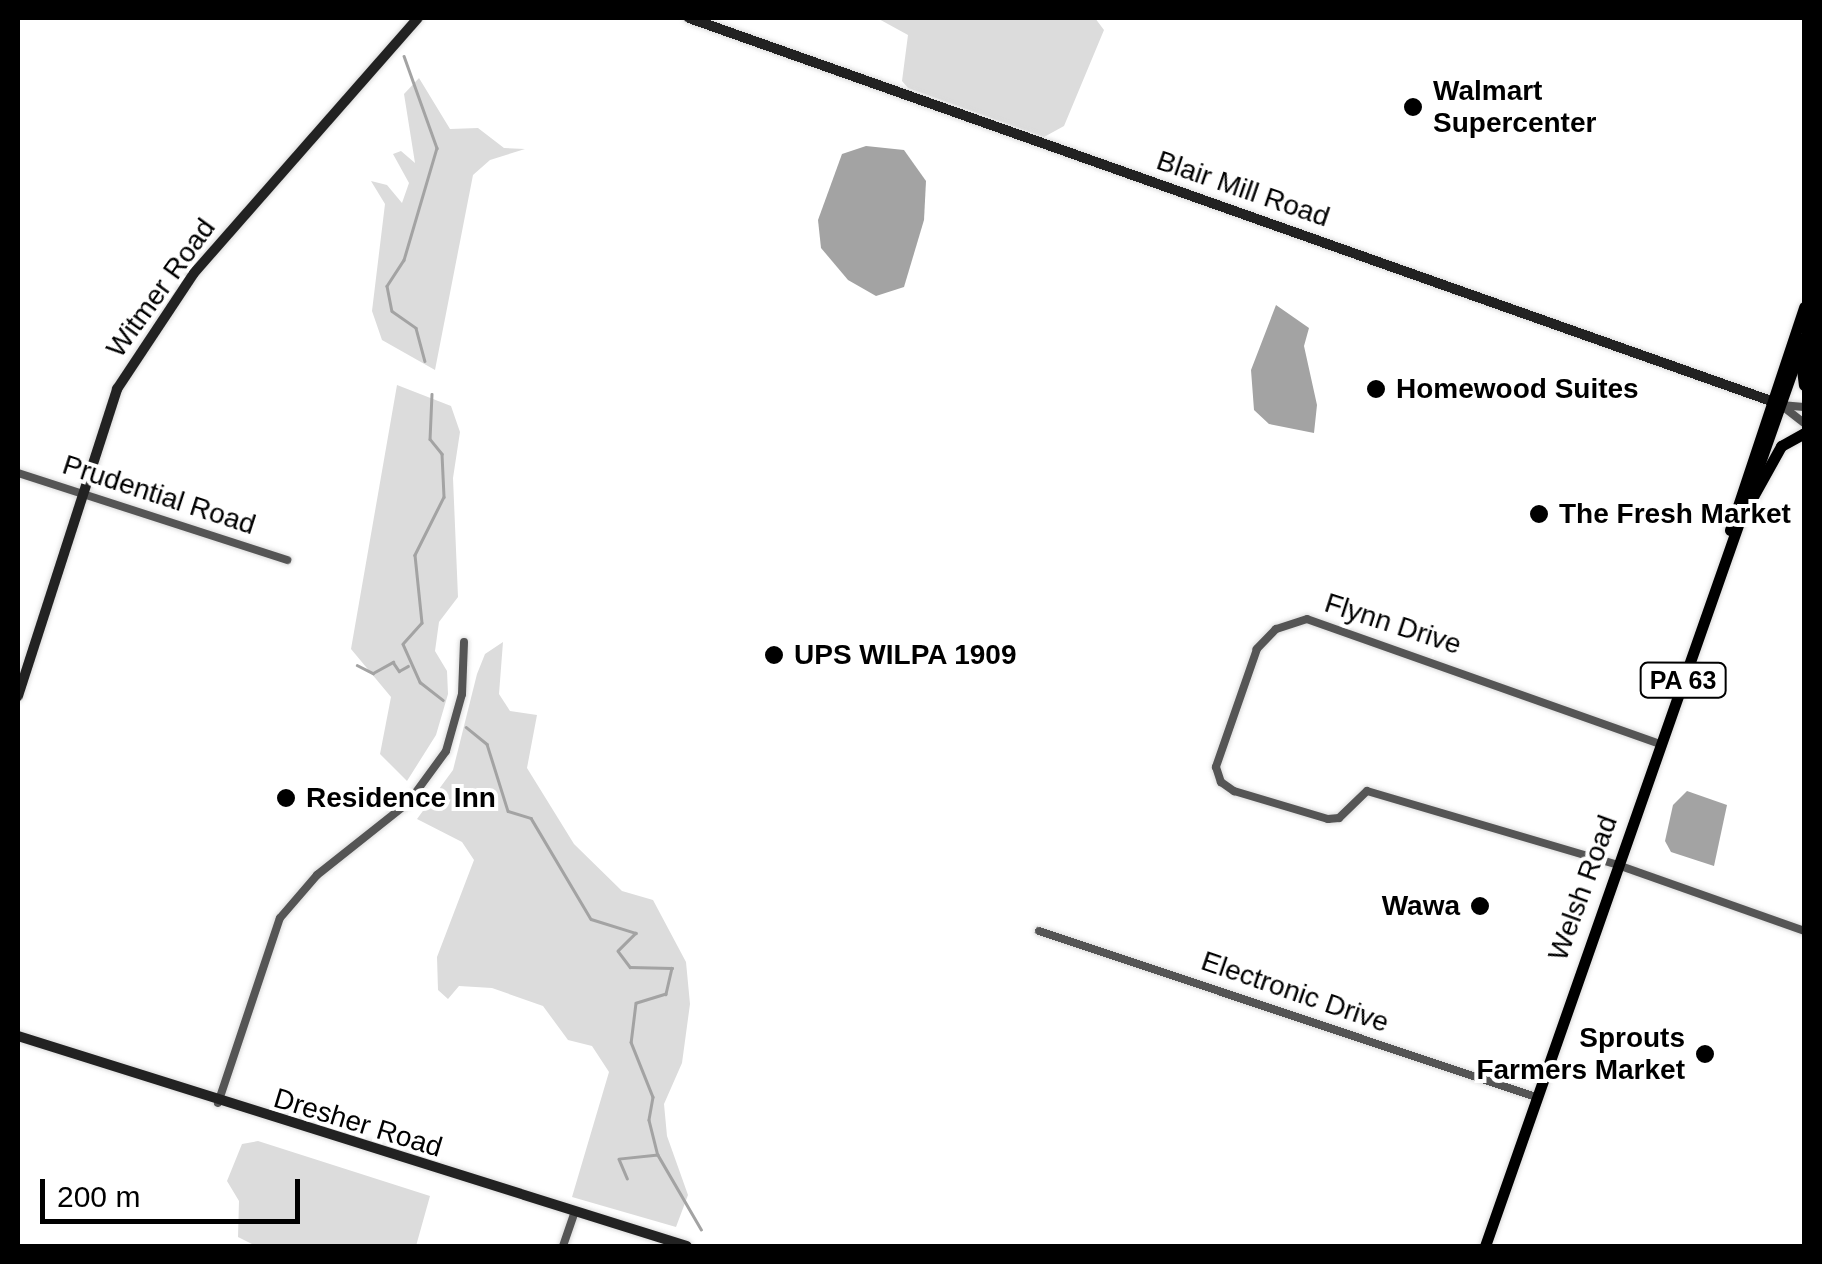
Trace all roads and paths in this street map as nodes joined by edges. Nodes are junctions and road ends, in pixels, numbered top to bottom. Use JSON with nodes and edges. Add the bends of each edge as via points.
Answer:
{"nodes":[{"id":1,"x":418,"y":18,"type":"edge"},
{"id":2,"x":689,"y":18,"type":"edge"},
{"id":3,"x":1804,"y":307,"type":"edge"},
{"id":4,"x":1804,"y":337,"type":"edge"},
{"id":5,"x":1804,"y":346,"type":"edge"},
{"id":6,"x":1804,"y":386,"type":"edge"},
{"id":7,"x":1777,"y":403,"type":"junction"},
{"id":8,"x":1804,"y":407,"type":"edge"},
{"id":9,"x":1804,"y":424,"type":"edge"},
{"id":10,"x":1804,"y":433,"type":"edge"},
{"id":11,"x":18,"y":473,"type":"edge"},
{"id":12,"x":82,"y":494,"type":"junction"},
{"id":13,"x":1743,"y":512,"type":"junction"},
{"id":14,"x":1730,"y":546,"type":"junction"},
{"id":15,"x":288,"y":560,"type":"dead end"},
{"id":16,"x":464,"y":642,"type":"dead end"},
{"id":17,"x":18,"y":696,"type":"edge"},
{"id":18,"x":1660,"y":744,"type":"junction"},
{"id":19,"x":1618,"y":865,"type":"junction"},
{"id":20,"x":1039,"y":931,"type":"dead end"},
{"id":21,"x":1804,"y":931,"type":"edge"},
{"id":22,"x":18,"y":1036,"type":"edge"},
{"id":23,"x":1536,"y":1097,"type":"junction"},
{"id":24,"x":218,"y":1103,"type":"junction"},
{"id":25,"x":574,"y":1214,"type":"junction"},
{"id":26,"x":563,"y":1246,"type":"edge"},
{"id":27,"x":687,"y":1246,"type":"edge"},
{"id":28,"x":1485,"y":1246,"type":"edge"}],
"edges":[{"from":1,"to":12,"type":"main road","name":"Witmer Road","via":[[311,133],[166,308],[116,389]]},
{"from":2,"to":7,"type":"main road","name":"Blair Mill Road"},
{"from":3,"to":7,"type":"main road","name":"Welsh Road","number":"PA 63"},
{"from":4,"to":7,"type":"main road","name":"Welsh Road","number":"PA 63"},
{"from":5,"to":6,"type":"main road"},
{"from":7,"to":8,"type":"street"},
{"from":7,"to":9,"type":"street"},
{"from":7,"to":13,"type":"main road","name":"Welsh Road","number":"PA 63"},
{"from":7,"to":14,"type":"main road","name":"Welsh Road","number":"PA 63","via":[[1730,524]]},
{"from":10,"to":13,"type":"main road","via":[[1781,446]]},
{"from":11,"to":12,"type":"street","name":"Prudential Road"},
{"from":12,"to":15,"type":"street","name":"Prudential Road"},
{"from":12,"to":17,"type":"main road","name":"Witmer Road"},
{"from":13,"to":14,"type":"main road","name":"Welsh Road","number":"PA 63"},
{"from":14,"to":18,"type":"main road","name":"Welsh Road","number":"PA 63"},
{"from":16,"to":24,"type":"street","via":[[462,694],[446,751],[408,803],[317,874],[280,918]]},
{"from":18,"to":19,"type":"main road","name":"Welsh Road","number":"PA 63"},
{"from":18,"to":19,"type":"street","name":"Flynn Drive","via":[[1316,619],[1276,630],[1248,669],[1216,767],[1234,791],[1328,820],[1367,791]]},
{"from":19,"to":21,"type":"street"},
{"from":19,"to":23,"type":"main road","name":"Welsh Road","number":"PA 63"},
{"from":20,"to":23,"type":"street","name":"Electronic Drive"},
{"from":22,"to":24,"type":"main road","name":"Dresher Road"},
{"from":23,"to":28,"type":"main road","name":"Welsh Road","number":"PA 63"},
{"from":24,"to":25,"type":"main road","name":"Dresher Road"},
{"from":25,"to":26,"type":"street"},
{"from":25,"to":27,"type":"main road","name":"Dresher Road"}]}
